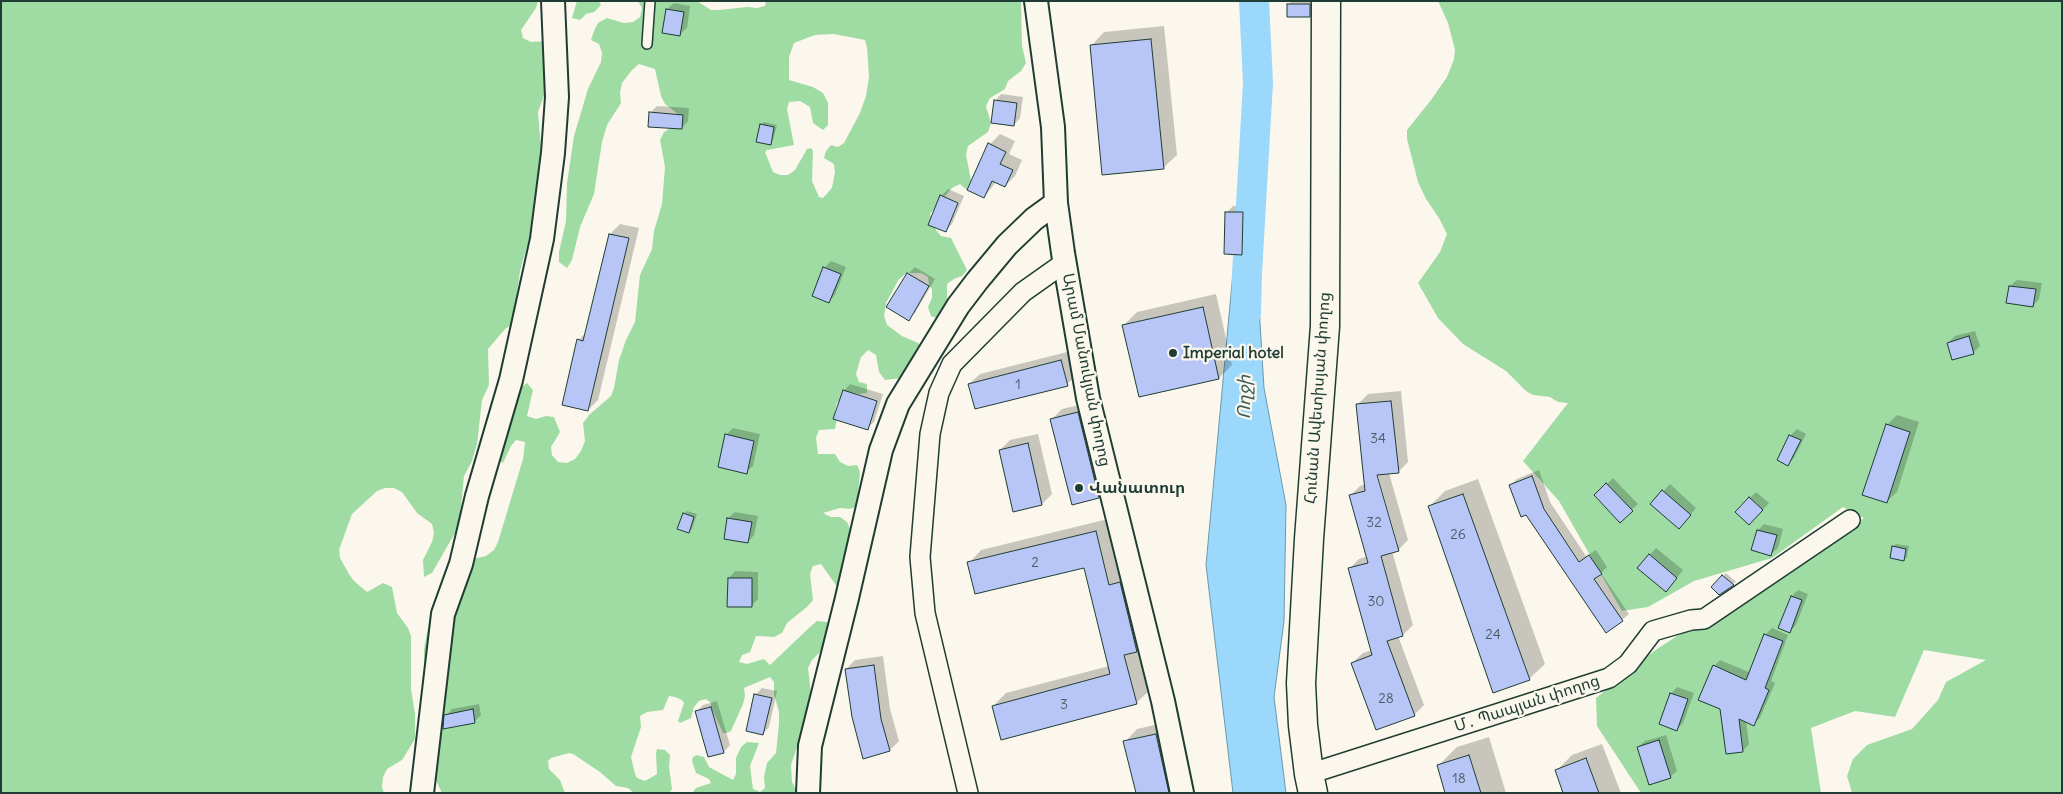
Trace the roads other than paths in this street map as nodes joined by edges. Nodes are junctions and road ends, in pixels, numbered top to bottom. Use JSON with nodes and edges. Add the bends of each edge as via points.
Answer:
{"nodes":[{"id":1,"x":553,"y":1,"type":"edge"},
{"id":2,"x":650,"y":1,"type":"edge"},
{"id":3,"x":1036,"y":1,"type":"edge"},
{"id":4,"x":1326,"y":1,"type":"edge"},
{"id":5,"x":647,"y":44,"type":"dead end"},
{"id":6,"x":1056,"y":203,"type":"junction"},
{"id":7,"x":1064,"y":263,"type":"junction"},
{"id":8,"x":1850,"y":520,"type":"dead end"},
{"id":9,"x":1311,"y":783,"type":"edge"},
{"id":10,"x":422,"y":793,"type":"edge"},
{"id":11,"x":808,"y":793,"type":"edge"},
{"id":12,"x":968,"y":793,"type":"edge"},
{"id":13,"x":1182,"y":793,"type":"edge"}],
"edges":[{"from":1,"to":10,"type":"street","via":[[557,98],[542,239],[511,380],[461,564],[443,614]]},
{"from":2,"to":5,"type":"lane"},
{"from":3,"to":6,"type":"street","name":"Արամ Մանուկյան փողոց","via":[[1053,127]]},
{"from":4,"to":9,"type":"highway","name":"Հունան Ավետիսյան փողոց","via":[[1325,326],[1301,683]]},
{"from":6,"to":7,"type":"street","name":"Արամ Մանուկյան փողոց"},
{"from":6,"to":11,"type":"street","via":[[1007,245],[977,281],[898,404],[881,450],[810,746]]},
{"from":7,"to":12,"type":"street","via":[[1023,292],[952,364],[939,393],[930,434],[920,557],[926,613]]},
{"from":7,"to":13,"type":"street","name":"Արամ Մանուկյան փողոց","via":[[1088,398],[1163,701]]},
{"from":8,"to":9,"type":"street","name":"Մ․ Պապյան փողոց","via":[[1704,619],[1653,631],[1628,664],[1609,678]]}]}
